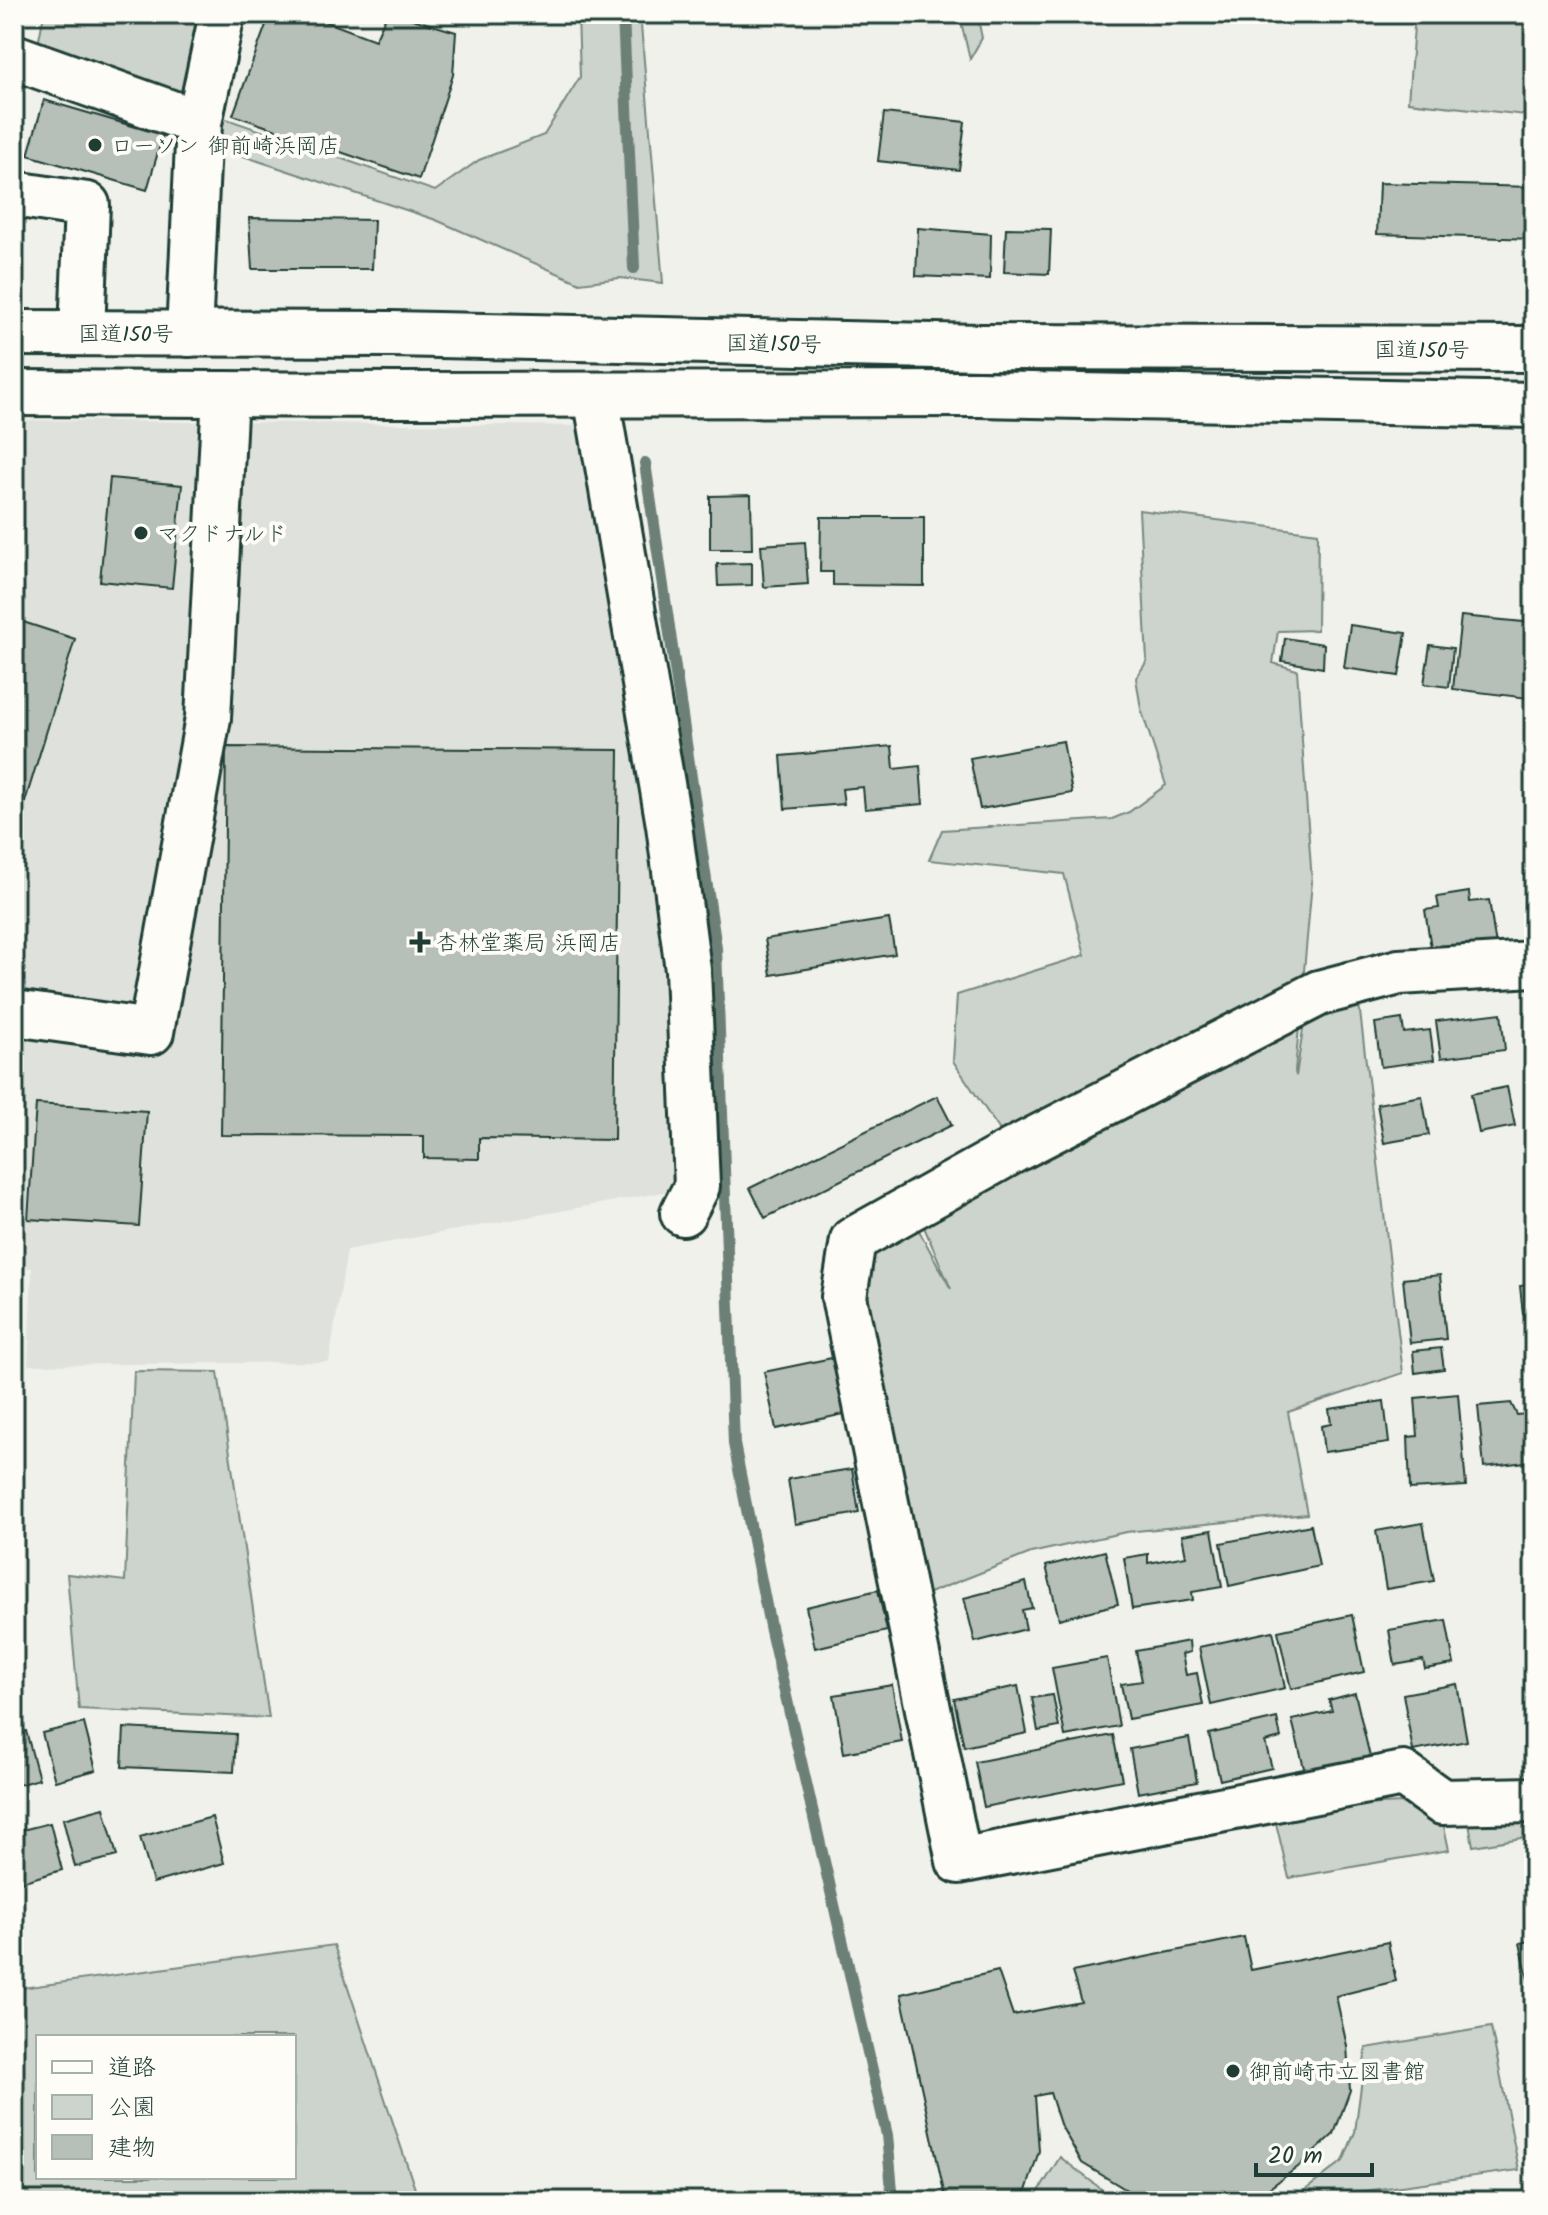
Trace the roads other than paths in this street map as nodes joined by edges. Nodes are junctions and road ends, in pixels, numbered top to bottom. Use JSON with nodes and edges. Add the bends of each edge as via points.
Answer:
{"nodes":[{"id":1,"x":222,"y":14,"type":"edge"},
{"id":2,"x":14,"y":57,"type":"edge"},
{"id":3,"x":199,"y":123,"type":"junction"},
{"id":4,"x":14,"y":194,"type":"edge"},
{"id":5,"x":14,"y":333,"type":"edge"},
{"id":6,"x":82,"y":333,"type":"junction"},
{"id":7,"x":189,"y":334,"type":"junction"},
{"id":8,"x":1534,"y":349,"type":"edge"},
{"id":9,"x":14,"y":393,"type":"edge"},
{"id":10,"x":225,"y":394,"type":"junction"},
{"id":11,"x":596,"y":395,"type":"junction"},
{"id":12,"x":1534,"y":405,"type":"edge"},
{"id":13,"x":1534,"y":964,"type":"edge"},
{"id":14,"x":14,"y":1013,"type":"edge"},
{"id":15,"x":683,"y":1213,"type":"dead end"},
{"id":16,"x":1534,"y":1800,"type":"edge"}],
"edges":[{"from":1,"to":3,"type":"main road"},
{"from":2,"to":3,"type":"main road"},
{"from":3,"to":7,"type":"main road"},
{"from":4,"to":6,"type":"main road","via":[[87,205]]},
{"from":5,"to":6,"type":"main road","name":"国道150号"},
{"from":6,"to":7,"type":"main road","name":"国道150号"},
{"from":7,"to":8,"type":"main road","name":"国道150号","via":[[980,347]]},
{"from":9,"to":10,"type":"main road"},
{"from":10,"to":11,"type":"main road"},
{"from":10,"to":14,"type":"main road","via":[[208,718],[151,1032]]},
{"from":11,"to":12,"type":"main road","via":[[978,394]]},
{"from":11,"to":15,"type":"main road","via":[[669,825],[688,970],[697,1186]]},
{"from":13,"to":16,"type":"main road","via":[[1399,972],[1319,993],[1014,1150],[853,1240],[844,1297],[959,1861],[1403,1774],[1442,1802]]}]}
